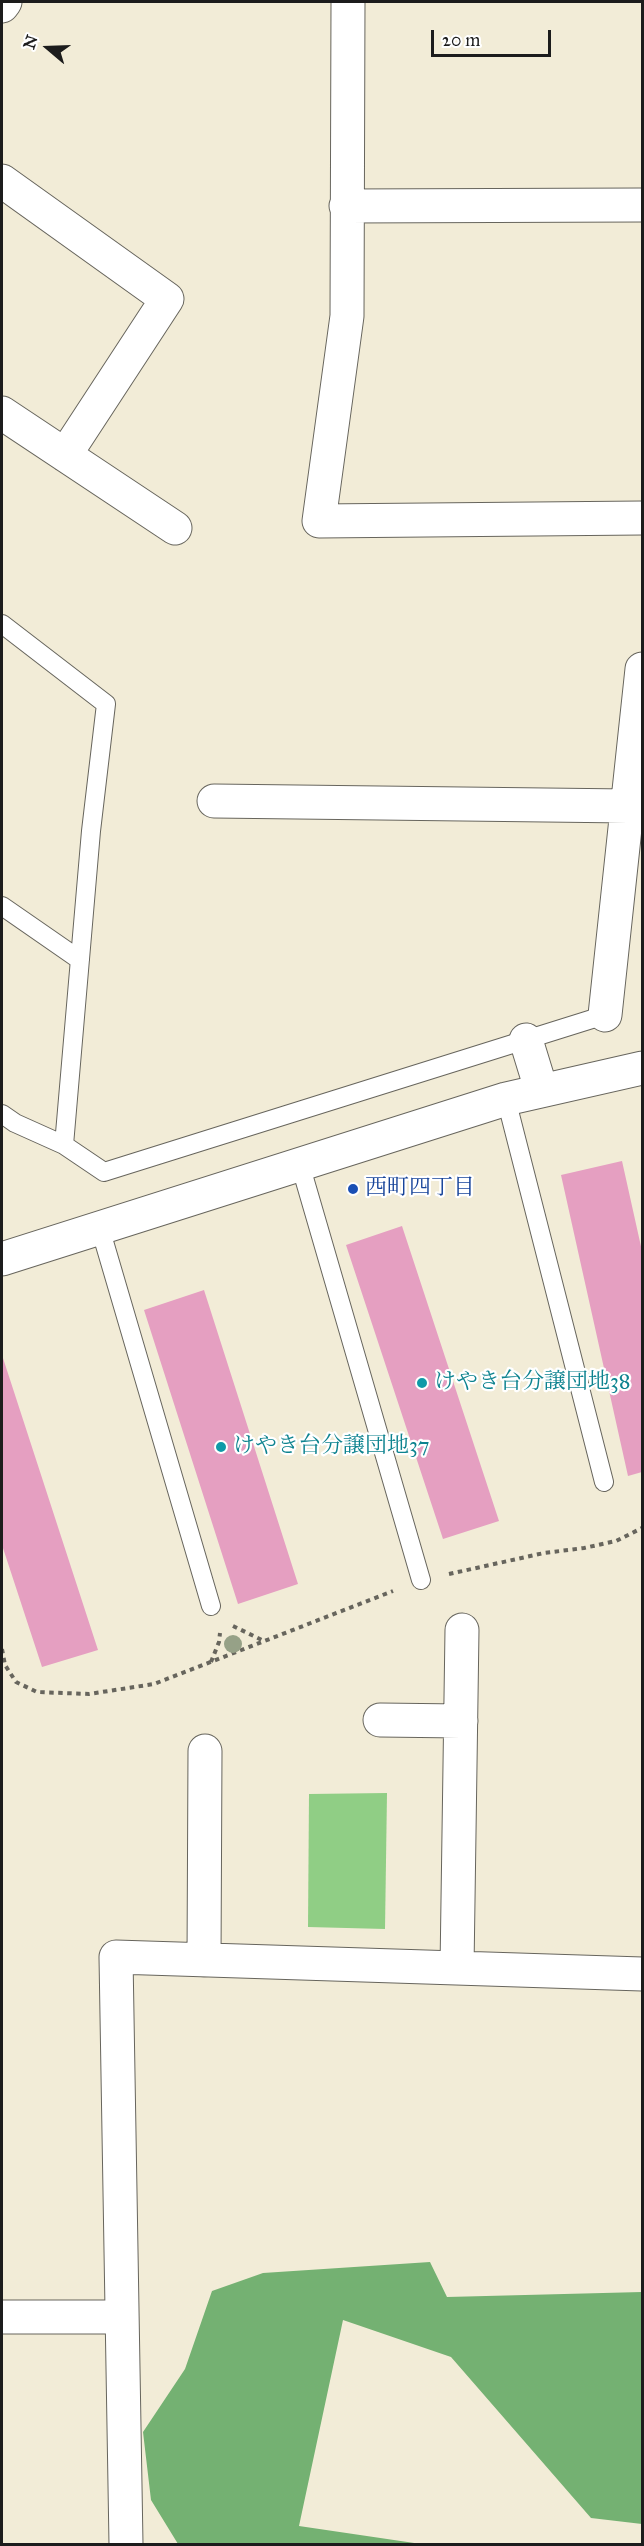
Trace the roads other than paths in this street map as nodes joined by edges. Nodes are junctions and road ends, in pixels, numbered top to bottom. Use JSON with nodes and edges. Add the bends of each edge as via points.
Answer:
{"nodes":[{"id":1,"x":5,"y":2,"type":"edge"},
{"id":2,"x":348,"y":2,"type":"edge"},
{"id":3,"x":2,"y":6,"type":"edge"},
{"id":4,"x":2,"y":181,"type":"edge"},
{"id":5,"x":642,"y":205,"type":"edge"},
{"id":6,"x":346,"y":206,"type":"junction"},
{"id":7,"x":2,"y":412,"type":"edge"},
{"id":8,"x":65,"y":454,"type":"junction"},
{"id":9,"x":642,"y":518,"type":"edge"},
{"id":10,"x":175,"y":528,"type":"dead end"},
{"id":11,"x":2,"y":624,"type":"edge"},
{"id":12,"x":642,"y":669,"type":"edge"},
{"id":13,"x":214,"y":801,"type":"dead end"},
{"id":14,"x":635,"y":806,"type":"edge"},
{"id":15,"x":2,"y":906,"type":"edge"},
{"id":16,"x":80,"y":960,"type":"junction"},
{"id":17,"x":605,"y":1015,"type":"joint"},
{"id":18,"x":526,"y":1040,"type":"junction"},
{"id":19,"x":642,"y":1068,"type":"edge"},
{"id":20,"x":541,"y":1089,"type":"junction"},
{"id":21,"x":506,"y":1099,"type":"junction"},
{"id":22,"x":6,"y":1121,"type":"edge"},
{"id":23,"x":64,"y":1145,"type":"junction"},
{"id":24,"x":300,"y":1164,"type":"junction"},
{"id":25,"x":100,"y":1228,"type":"junction"},
{"id":26,"x":2,"y":1259,"type":"edge"},
{"id":27,"x":604,"y":1482,"type":"dead end"},
{"id":28,"x":421,"y":1580,"type":"road end"},
{"id":29,"x":211,"y":1606,"type":"dead end"},
{"id":30,"x":462,"y":1630,"type":"dead end"},
{"id":31,"x":380,"y":1720,"type":"dead end"},
{"id":32,"x":461,"y":1721,"type":"junction"},
{"id":33,"x":206,"y":1751,"type":"dead end"},
{"id":34,"x":204,"y":1960,"type":"junction"},
{"id":35,"x":457,"y":1968,"type":"junction"},
{"id":36,"x":642,"y":1974,"type":"edge"},
{"id":37,"x":2,"y":2317,"type":"edge"},
{"id":38,"x":121,"y":2317,"type":"junction"},
{"id":39,"x":126,"y":2544,"type":"edge"}],
"edges":[{"from":1,"to":3,"type":"street"},
{"from":2,"to":6,"type":"street"},
{"from":4,"to":8,"type":"street","via":[[167,299]]},
{"from":5,"to":6,"type":"street"},
{"from":6,"to":9,"type":"street","via":[[347,316],[318,521]]},
{"from":7,"to":8,"type":"street"},
{"from":8,"to":10,"type":"street"},
{"from":11,"to":16,"type":"lane","via":[[106,704]]},
{"from":12,"to":14,"type":"street"},
{"from":13,"to":14,"type":"street"},
{"from":14,"to":17,"type":"street"},
{"from":15,"to":16,"type":"lane"},
{"from":16,"to":23,"type":"lane"},
{"from":17,"to":18,"type":"lane"},
{"from":18,"to":20,"type":"street"},
{"from":18,"to":23,"type":"lane","via":[[104,1172]]},
{"from":19,"to":20,"type":"street"},
{"from":20,"to":21,"type":"street"},
{"from":21,"to":24,"type":"street"},
{"from":21,"to":27,"type":"lane"},
{"from":22,"to":23,"type":"lane"},
{"from":24,"to":25,"type":"street"},
{"from":24,"to":28,"type":"lane"},
{"from":25,"to":26,"type":"street"},
{"from":25,"to":29,"type":"lane"},
{"from":30,"to":32,"type":"street"},
{"from":31,"to":32,"type":"street"},
{"from":32,"to":35,"type":"street"},
{"from":33,"to":34,"type":"street"},
{"from":34,"to":35,"type":"street"},
{"from":34,"to":38,"type":"street","via":[[116,1957]]},
{"from":35,"to":36,"type":"street"},
{"from":37,"to":38,"type":"street"},
{"from":38,"to":39,"type":"street"}]}
